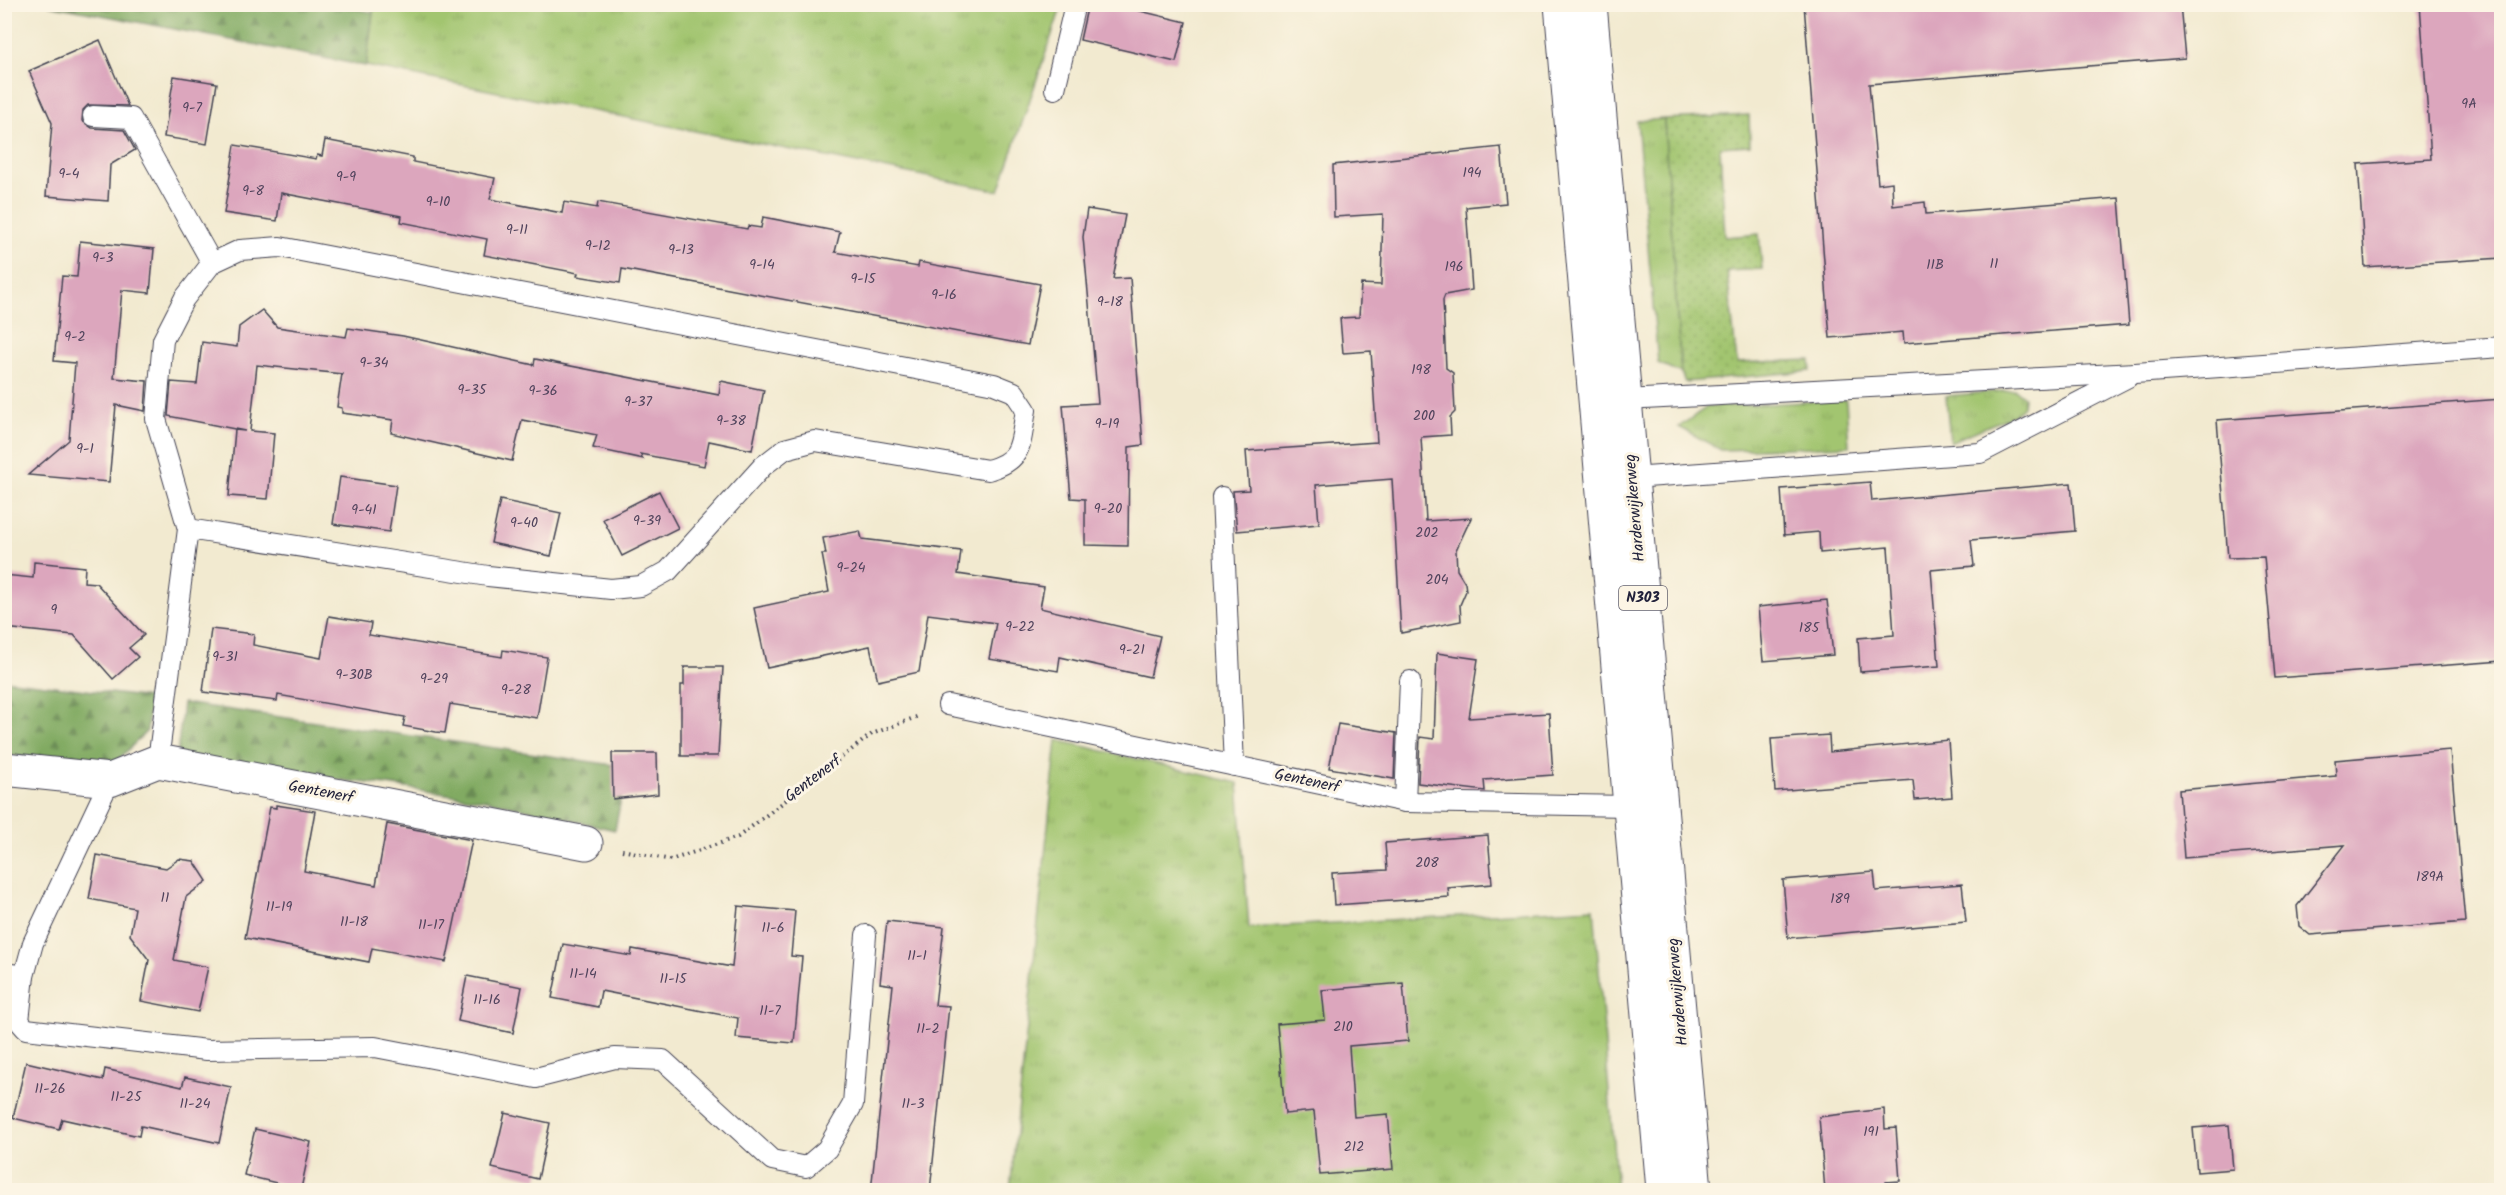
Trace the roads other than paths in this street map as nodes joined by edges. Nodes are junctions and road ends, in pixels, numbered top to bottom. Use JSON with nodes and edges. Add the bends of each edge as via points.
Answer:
{"nodes":[{"id":1,"x":1075,"y":4,"type":"edge"},
{"id":2,"x":1561,"y":4,"type":"edge"},
{"id":3,"x":1590,"y":4,"type":"edge"},
{"id":4,"x":1055,"y":89,"type":"dead end"},
{"id":5,"x":93,"y":116,"type":"dead end"},
{"id":6,"x":212,"y":263,"type":"junction"},
{"id":7,"x":2502,"y":346,"type":"edge"},
{"id":8,"x":2135,"y":373,"type":"junction"},
{"id":9,"x":1625,"y":400,"type":"junction"},
{"id":10,"x":1632,"y":478,"type":"junction"},
{"id":11,"x":1222,"y":497,"type":"dead end"},
{"id":12,"x":188,"y":529,"type":"junction"},
{"id":13,"x":1410,"y":681,"type":"dead end"},
{"id":14,"x":948,"y":705,"type":"road end"},
{"id":15,"x":158,"y":761,"type":"junction"},
{"id":16,"x":1234,"y":766,"type":"junction"},
{"id":17,"x":4,"y":769,"type":"edge"},
{"id":18,"x":110,"y":780,"type":"junction"},
{"id":19,"x":1405,"y":802,"type":"junction"},
{"id":20,"x":1629,"y":806,"type":"junction"},
{"id":21,"x":586,"y":843,"type":"road end"},
{"id":22,"x":866,"y":935,"type":"dead end"},
{"id":23,"x":14,"y":975,"type":"edge"},
{"id":24,"x":1663,"y":1191,"type":"edge"},
{"id":25,"x":1695,"y":1191,"type":"edge"}],
"edges":[{"from":1,"to":4,"type":"lane"},
{"from":2,"to":20,"type":"main road","name":"Harderwijkerweg","number":"N303"},
{"from":3,"to":9,"type":"main road","name":"Harderwijkerweg","number":"N303"},
{"from":5,"to":6,"type":"lane","via":[[131,118]]},
{"from":6,"to":12,"type":"lane","via":[[184,299],[164,340],[156,419]]},
{"from":6,"to":12,"type":"lane","via":[[240,250],[280,247],[994,384],[1014,392],[1026,410],[1018,453],[1006,465],[988,470],[815,441],[785,449],[764,466],[668,571],[641,586],[611,589],[488,576]]},
{"from":7,"to":8,"type":"lane"},
{"from":8,"to":9,"type":"lane"},
{"from":8,"to":10,"type":"lane","via":[[1980,453]]},
{"from":9,"to":10,"type":"main road","name":"Harderwijkerweg","number":"N303"},
{"from":10,"to":25,"type":"main road","name":"Harderwijkerweg","number":"N303"},
{"from":11,"to":16,"type":"lane"},
{"from":12,"to":15,"type":"lane"},
{"from":13,"to":19,"type":"lane"},
{"from":14,"to":16,"type":"lane","name":"Gentenerf"},
{"from":15,"to":18,"type":"main road"},
{"from":15,"to":21,"type":"main road","name":"Gentenerf"},
{"from":16,"to":19,"type":"lane","name":"Gentenerf"},
{"from":17,"to":18,"type":"main road"},
{"from":18,"to":23,"type":"lane"},
{"from":19,"to":20,"type":"lane","name":"Gentenerf"},
{"from":20,"to":24,"type":"main road","name":"Harderwijkerweg","number":"N303"},
{"from":22,"to":23,"type":"lane","via":[[853,1104],[827,1149],[806,1167],[772,1160],[663,1060],[615,1058],[536,1078],[375,1047],[207,1050],[26,1029],[19,1021]]}]}
